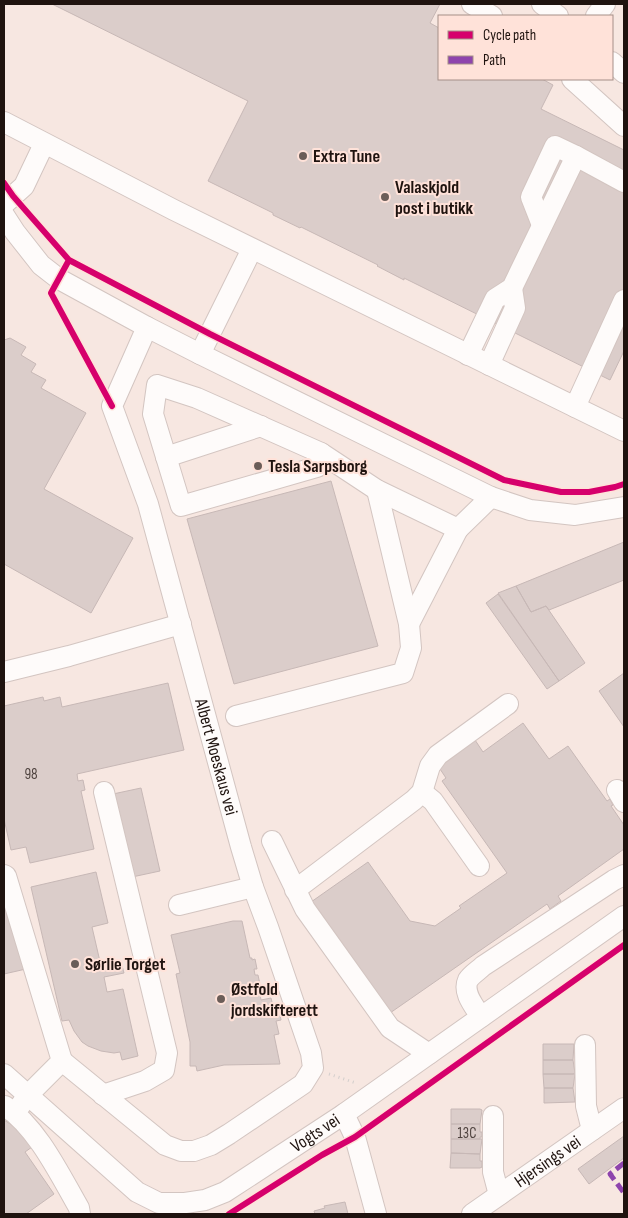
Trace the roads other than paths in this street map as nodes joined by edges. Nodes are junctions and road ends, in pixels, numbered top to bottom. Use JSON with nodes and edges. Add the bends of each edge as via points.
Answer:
{"nodes":[{"id":1,"x":472,"y":4,"type":"edge"},
{"id":2,"x":605,"y":4,"type":"edge"},
{"id":3,"x":490,"y":15,"type":"edge"},
{"id":4,"x":597,"y":15,"type":"edge"},
{"id":5,"x":613,"y":63,"type":"edge"},
{"id":6,"x":624,"y":73,"type":"edge"},
{"id":7,"x":573,"y":80,"type":"edge"},
{"id":8,"x":4,"y":122,"type":"edge"},
{"id":9,"x":624,"y":126,"type":"edge"},
{"id":10,"x":44,"y":144,"type":"junction"},
{"id":11,"x":624,"y":182,"type":"edge"},
{"id":12,"x":4,"y":204,"type":"edge"},
{"id":13,"x":4,"y":215,"type":"edge"},
{"id":14,"x":252,"y":248,"type":"junction"},
{"id":15,"x":512,"y":288,"type":"junction"},
{"id":16,"x":624,"y":300,"type":"edge"},
{"id":17,"x":147,"y":327,"type":"junction"},
{"id":18,"x":200,"y":354,"type":"junction"},
{"id":19,"x":468,"y":355,"type":"junction"},
{"id":20,"x":489,"y":365,"type":"junction"},
{"id":21,"x":125,"y":375,"type":"junction"},
{"id":22,"x":157,"y":385,"type":"junction"},
{"id":23,"x":575,"y":407,"type":"junction"},
{"id":24,"x":261,"y":426,"type":"junction"},
{"id":25,"x":624,"y":431,"type":"edge"},
{"id":26,"x":321,"y":453,"type":"junction"},
{"id":27,"x":166,"y":457,"type":"junction"},
{"id":28,"x":377,"y":490,"type":"junction"},
{"id":29,"x":491,"y":497,"type":"junction"},
{"id":30,"x":624,"y":508,"type":"edge"},
{"id":31,"x":458,"y":529,"type":"junction"},
{"id":32,"x":181,"y":624,"type":"junction"},
{"id":33,"x":409,"y":624,"type":"junction"},
{"id":34,"x":4,"y":672,"type":"edge"},
{"id":35,"x":508,"y":704,"type":"dead end"},
{"id":36,"x":236,"y":716,"type":"dead end"},
{"id":37,"x":104,"y":792,"type":"dead end"},
{"id":38,"x":422,"y":792,"type":"junction"},
{"id":39,"x":272,"y":841,"type":"dead end"},
{"id":40,"x":479,"y":866,"type":"dead end"},
{"id":41,"x":4,"y":875,"type":"edge"},
{"id":42,"x":624,"y":875,"type":"edge"},
{"id":43,"x":253,"y":887,"type":"junction"},
{"id":44,"x":295,"y":890,"type":"junction"},
{"id":45,"x":179,"y":905,"type":"dead end"},
{"id":46,"x":624,"y":916,"type":"edge"},
{"id":47,"x":481,"y":1017,"type":"junction"},
{"id":48,"x":585,"y":1045,"type":"dead end"},
{"id":49,"x":429,"y":1054,"type":"junction"},
{"id":50,"x":62,"y":1061,"type":"junction"},
{"id":51,"x":4,"y":1074,"type":"edge"},
{"id":52,"x":28,"y":1095,"type":"junction"},
{"id":53,"x":103,"y":1095,"type":"junction"},
{"id":54,"x":624,"y":1108,"type":"edge"},
{"id":55,"x":10,"y":1109,"type":"edge"},
{"id":56,"x":344,"y":1114,"type":"junction"},
{"id":57,"x":493,"y":1116,"type":"dead end"},
{"id":58,"x":592,"y":1130,"type":"junction"},
{"id":59,"x":499,"y":1195,"type":"junction"},
{"id":60,"x":158,"y":1208,"type":"edge"},
{"id":61,"x":80,"y":1214,"type":"edge"},
{"id":62,"x":376,"y":1214,"type":"edge"},
{"id":63,"x":472,"y":1214,"type":"edge"}],
"edges":[{"from":1,"to":3,"type":"street"},
{"from":2,"to":4,"type":"street"},
{"from":5,"to":6,"type":"street"},
{"from":7,"to":9,"type":"street"},
{"from":8,"to":10,"type":"street"},
{"from":10,"to":12,"type":"street","via":[[24,186]]},
{"from":10,"to":14,"type":"street"},
{"from":11,"to":15,"type":"street","via":[[576,156]]},
{"from":13,"to":17,"type":"street","via":[[41,265],[59,279]]},
{"from":14,"to":18,"type":"street"},
{"from":14,"to":19,"type":"street"},
{"from":15,"to":19,"type":"street","via":[[495,299]]},
{"from":15,"to":20,"type":"street","via":[[515,308]]},
{"from":16,"to":23,"type":"street"},
{"from":17,"to":18,"type":"street"},
{"from":17,"to":21,"type":"street","name":"Albert Moeskaus vei"},
{"from":18,"to":29,"type":"street"},
{"from":19,"to":20,"type":"street"},
{"from":20,"to":23,"type":"street"},
{"from":21,"to":22,"type":"street"},
{"from":21,"to":32,"type":"street","name":"Albert Moeskaus vei","via":[[112,406],[148,504]]},
{"from":22,"to":24,"type":"street","via":[[197,398]]},
{"from":22,"to":27,"type":"street","via":[[153,414]]},
{"from":23,"to":25,"type":"street"},
{"from":24,"to":26,"type":"street"},
{"from":24,"to":27,"type":"street"},
{"from":26,"to":27,"type":"street","via":[[317,467],[181,506]]},
{"from":26,"to":28,"type":"street"},
{"from":28,"to":31,"type":"street"},
{"from":28,"to":33,"type":"street"},
{"from":29,"to":30,"type":"street","via":[[530,510],[575,515]]},
{"from":29,"to":31,"type":"street"},
{"from":31,"to":33,"type":"street"},
{"from":32,"to":34,"type":"street"},
{"from":32,"to":43,"type":"street","name":"Albert Moeskaus vei"},
{"from":33,"to":36,"type":"street","via":[[411,648],[403,673]]},
{"from":35,"to":38,"type":"street","via":[[438,755],[430,766]]},
{"from":37,"to":53,"type":"street","via":[[166,1053],[164,1070],[145,1081]]},
{"from":38,"to":40,"type":"street","via":[[434,801]]},
{"from":38,"to":44,"type":"street"},
{"from":39,"to":44,"type":"street"},
{"from":41,"to":50,"type":"street"},
{"from":42,"to":47,"type":"street","via":[[483,966],[469,979],[467,996]]},
{"from":43,"to":45,"type":"street"},
{"from":43,"to":53,"type":"street","name":"Albert Moeskaus vei","via":[[311,1053],[313,1068],[303,1084],[229,1134],[194,1151],[181,1151],[165,1145]]},
{"from":44,"to":49,"type":"street","via":[[305,909],[390,1028]]},
{"from":46,"to":47,"type":"street","name":"Vogts vei"},
{"from":47,"to":49,"type":"street","name":"Vogts vei"},
{"from":48,"to":58,"type":"street","via":[[586,1106]]},
{"from":49,"to":56,"type":"street","name":"Vogts vei"},
{"from":50,"to":52,"type":"street"},
{"from":50,"to":53,"type":"street"},
{"from":51,"to":52,"type":"street","name":"Vogts vei"},
{"from":52,"to":55,"type":"street"},
{"from":52,"to":60,"type":"street","name":"Vogts vei"},
{"from":54,"to":58,"type":"street","name":"Hjersings vei"},
{"from":55,"to":61,"type":"street","via":[[44,1146]]},
{"from":56,"to":60,"type":"street","name":"Vogts vei","via":[[225,1192],[205,1200]]},
{"from":56,"to":62,"type":"street","via":[[355,1137]]},
{"from":57,"to":59,"type":"street","via":[[493,1172]]},
{"from":58,"to":59,"type":"street","name":"Hjersings vei"},
{"from":59,"to":63,"type":"street","name":"Hjersings vei"}]}
